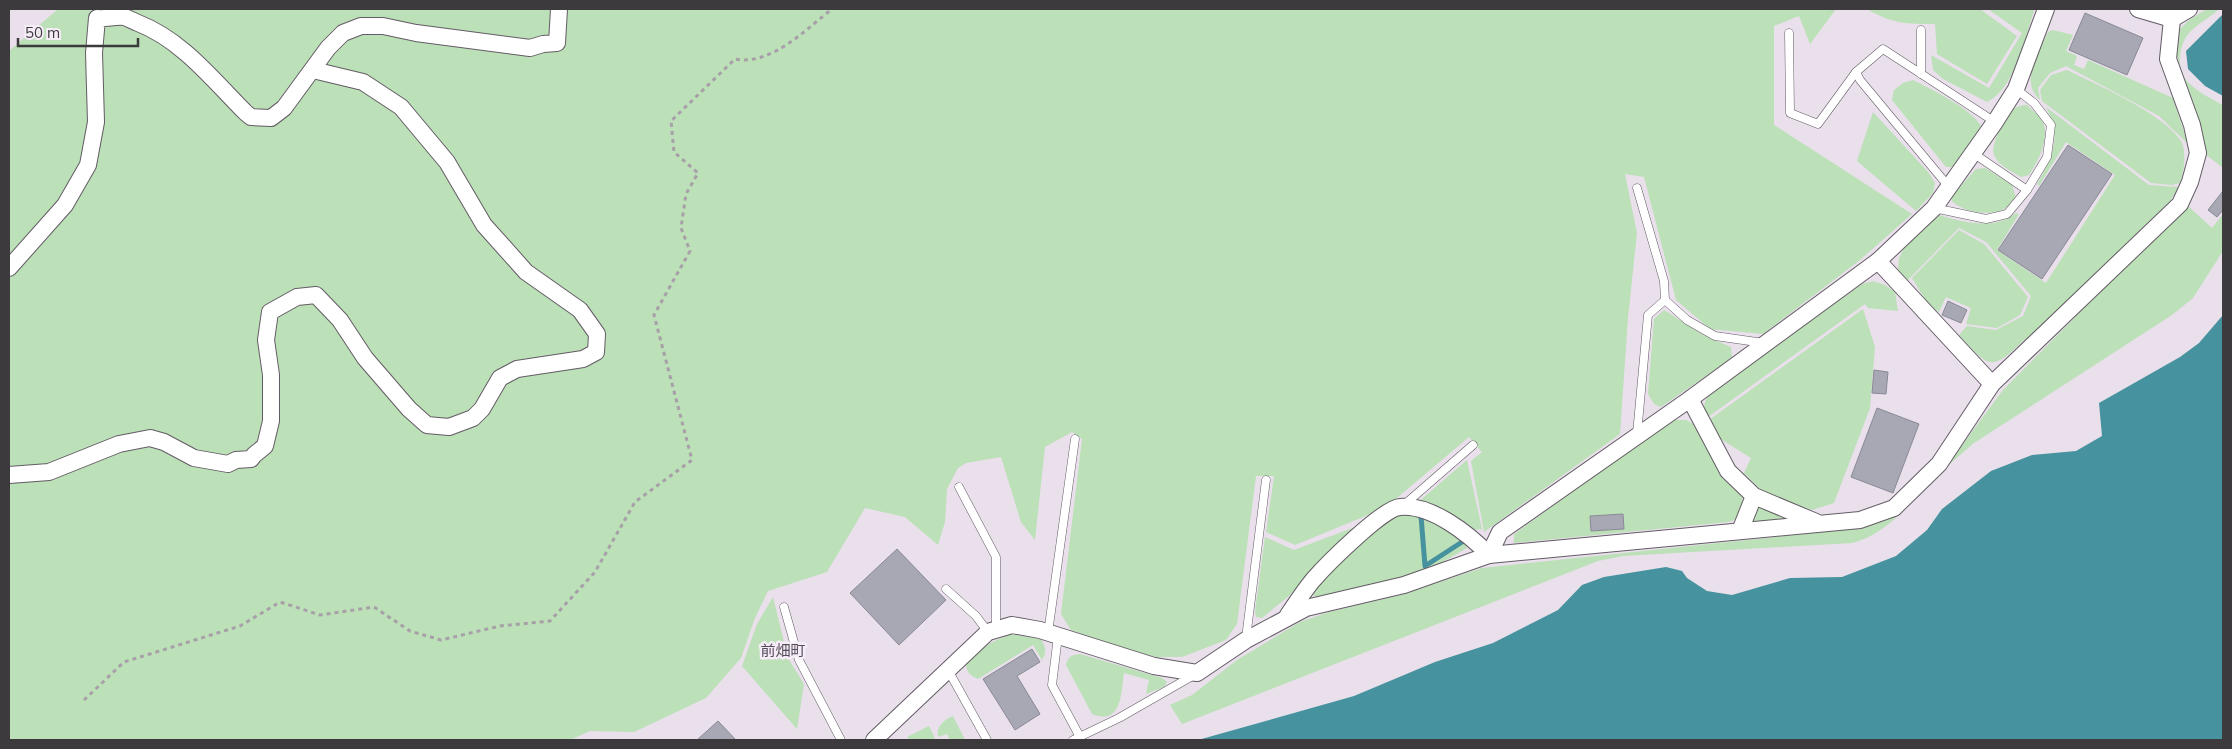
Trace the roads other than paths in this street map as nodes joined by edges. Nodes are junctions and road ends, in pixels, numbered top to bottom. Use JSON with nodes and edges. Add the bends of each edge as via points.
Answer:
{"nodes":[{"id":1,"x":559,"y":9,"type":"edge"},
{"id":2,"x":2046,"y":9,"type":"edge"},
{"id":3,"x":2138,"y":9,"type":"edge"},
{"id":4,"x":2189,"y":9,"type":"edge"},
{"id":5,"x":2172,"y":19,"type":"junction"},
{"id":6,"x":1921,"y":30,"type":"dead end"},
{"id":7,"x":1789,"y":32,"type":"dead end"},
{"id":8,"x":313,"y":70,"type":"junction"},
{"id":9,"x":1856,"y":72,"type":"junction"},
{"id":10,"x":1921,"y":74,"type":"junction"},
{"id":11,"x":2016,"y":88,"type":"junction"},
{"id":12,"x":1995,"y":122,"type":"junction"},
{"id":13,"x":1973,"y":153,"type":"junction"},
{"id":14,"x":1949,"y":187,"type":"junction"},
{"id":15,"x":1637,"y":188,"type":"dead end"},
{"id":16,"x":2027,"y":190,"type":"junction"},
{"id":17,"x":1934,"y":208,"type":"junction"},
{"id":18,"x":1878,"y":261,"type":"junction"},
{"id":19,"x":9,"y":268,"type":"edge"},
{"id":20,"x":1665,"y":300,"type":"junction"},
{"id":21,"x":1766,"y":343,"type":"junction"},
{"id":22,"x":1992,"y":384,"type":"junction"},
{"id":23,"x":1690,"y":399,"type":"junction"},
{"id":24,"x":1636,"y":436,"type":"junction"},
{"id":25,"x":1075,"y":439,"type":"dead end"},
{"id":26,"x":1473,"y":445,"type":"dead end"},
{"id":27,"x":9,"y":475,"type":"edge"},
{"id":28,"x":1266,"y":480,"type":"dead end"},
{"id":29,"x":959,"y":486,"type":"dead end"},
{"id":30,"x":1754,"y":496,"type":"junction"},
{"id":31,"x":1402,"y":506,"type":"junction"},
{"id":32,"x":1819,"y":523,"type":"junction"},
{"id":33,"x":1740,"y":531,"type":"junction"},
{"id":34,"x":1489,"y":555,"type":"junction"},
{"id":35,"x":946,"y":589,"type":"dead end"},
{"id":36,"x":784,"y":607,"type":"dead end"},
{"id":37,"x":1285,"y":618,"type":"junction"},
{"id":38,"x":992,"y":631,"type":"junction"},
{"id":39,"x":1053,"y":634,"type":"junction"},
{"id":40,"x":1246,"y":640,"type":"junction"},
{"id":41,"x":948,"y":670,"type":"junction"},
{"id":42,"x":1198,"y":673,"type":"junction"},
{"id":43,"x":1076,"y":739,"type":"edge"},
{"id":44,"x":841,"y":740,"type":"edge"},
{"id":45,"x":874,"y":740,"type":"edge"},
{"id":46,"x":986,"y":740,"type":"edge"}],
"edges":[{"from":1,"to":8,"type":"street","via":[[557,43],[530,48],[384,26],[361,26],[343,33]]},
{"from":2,"to":11,"type":"street"},
{"from":3,"to":5,"type":"street"},
{"from":4,"to":5,"type":"street"},
{"from":5,"to":22,"type":"street","via":[[2168,59],[2192,125],[2198,153],[2180,204]]},
{"from":6,"to":10,"type":"lane"},
{"from":7,"to":9,"type":"lane","via":[[1790,114],[1818,124]]},
{"from":8,"to":19,"type":"street","via":[[284,108],[270,118],[251,117],[164,36],[123,17],[97,18],[94,53],[96,122],[88,165],[65,205]]},
{"from":8,"to":27,"type":"street","via":[[363,82],[401,107],[447,162],[484,224],[526,272],[580,310],[597,334],[596,352],[583,359],[517,369],[500,378],[473,418],[449,427],[427,425],[365,358],[340,320],[316,294],[297,297],[270,312],[266,340],[271,376],[271,421],[265,446],[252,459],[228,464],[194,458],[150,438],[119,444],[49,472]]},
{"from":9,"to":10,"type":"lane","via":[[1883,50]]},
{"from":9,"to":14,"type":"lane"},
{"from":10,"to":12,"type":"lane"},
{"from":11,"to":12,"type":"street"},
{"from":11,"to":16,"type":"lane","via":[[2050,125],[2047,157]]},
{"from":12,"to":13,"type":"street"},
{"from":13,"to":14,"type":"street"},
{"from":13,"to":16,"type":"lane"},
{"from":14,"to":17,"type":"street"},
{"from":15,"to":20,"type":"lane","via":[[1664,281]]},
{"from":16,"to":17,"type":"lane","via":[[2007,214],[1986,219]]},
{"from":17,"to":18,"type":"street"},
{"from":18,"to":21,"type":"street"},
{"from":18,"to":22,"type":"street"},
{"from":20,"to":21,"type":"lane","via":[[1687,320],[1715,336]]},
{"from":20,"to":24,"type":"lane","via":[[1648,315]]},
{"from":21,"to":23,"type":"street"},
{"from":22,"to":32,"type":"street","via":[[1940,464],[1894,508],[1860,520]]},
{"from":23,"to":24,"type":"street"},
{"from":23,"to":30,"type":"street","via":[[1728,471]]},
{"from":24,"to":34,"type":"street","via":[[1500,532]]},
{"from":25,"to":39,"type":"lane"},
{"from":26,"to":31,"type":"lane"},
{"from":28,"to":40,"type":"lane"},
{"from":29,"to":38,"type":"lane","via":[[996,557]]},
{"from":30,"to":32,"type":"street"},
{"from":30,"to":33,"type":"street"},
{"from":31,"to":34,"type":"street","via":[[1427,510],[1470,536]]},
{"from":31,"to":37,"type":"street","via":[[1394,508],[1367,528],[1312,581]]},
{"from":32,"to":33,"type":"street"},
{"from":33,"to":34,"type":"street"},
{"from":34,"to":37,"type":"street","via":[[1404,585],[1306,608]]},
{"from":35,"to":38,"type":"lane"},
{"from":36,"to":44,"type":"lane","via":[[799,660]]},
{"from":37,"to":40,"type":"street"},
{"from":38,"to":39,"type":"street","via":[[1012,625]]},
{"from":38,"to":41,"type":"street"},
{"from":39,"to":42,"type":"street","via":[[1154,666]]},
{"from":39,"to":43,"type":"lane","via":[[1052,685]]},
{"from":40,"to":42,"type":"street"},
{"from":41,"to":45,"type":"street"},
{"from":41,"to":46,"type":"lane"},
{"from":42,"to":43,"type":"lane"}]}
